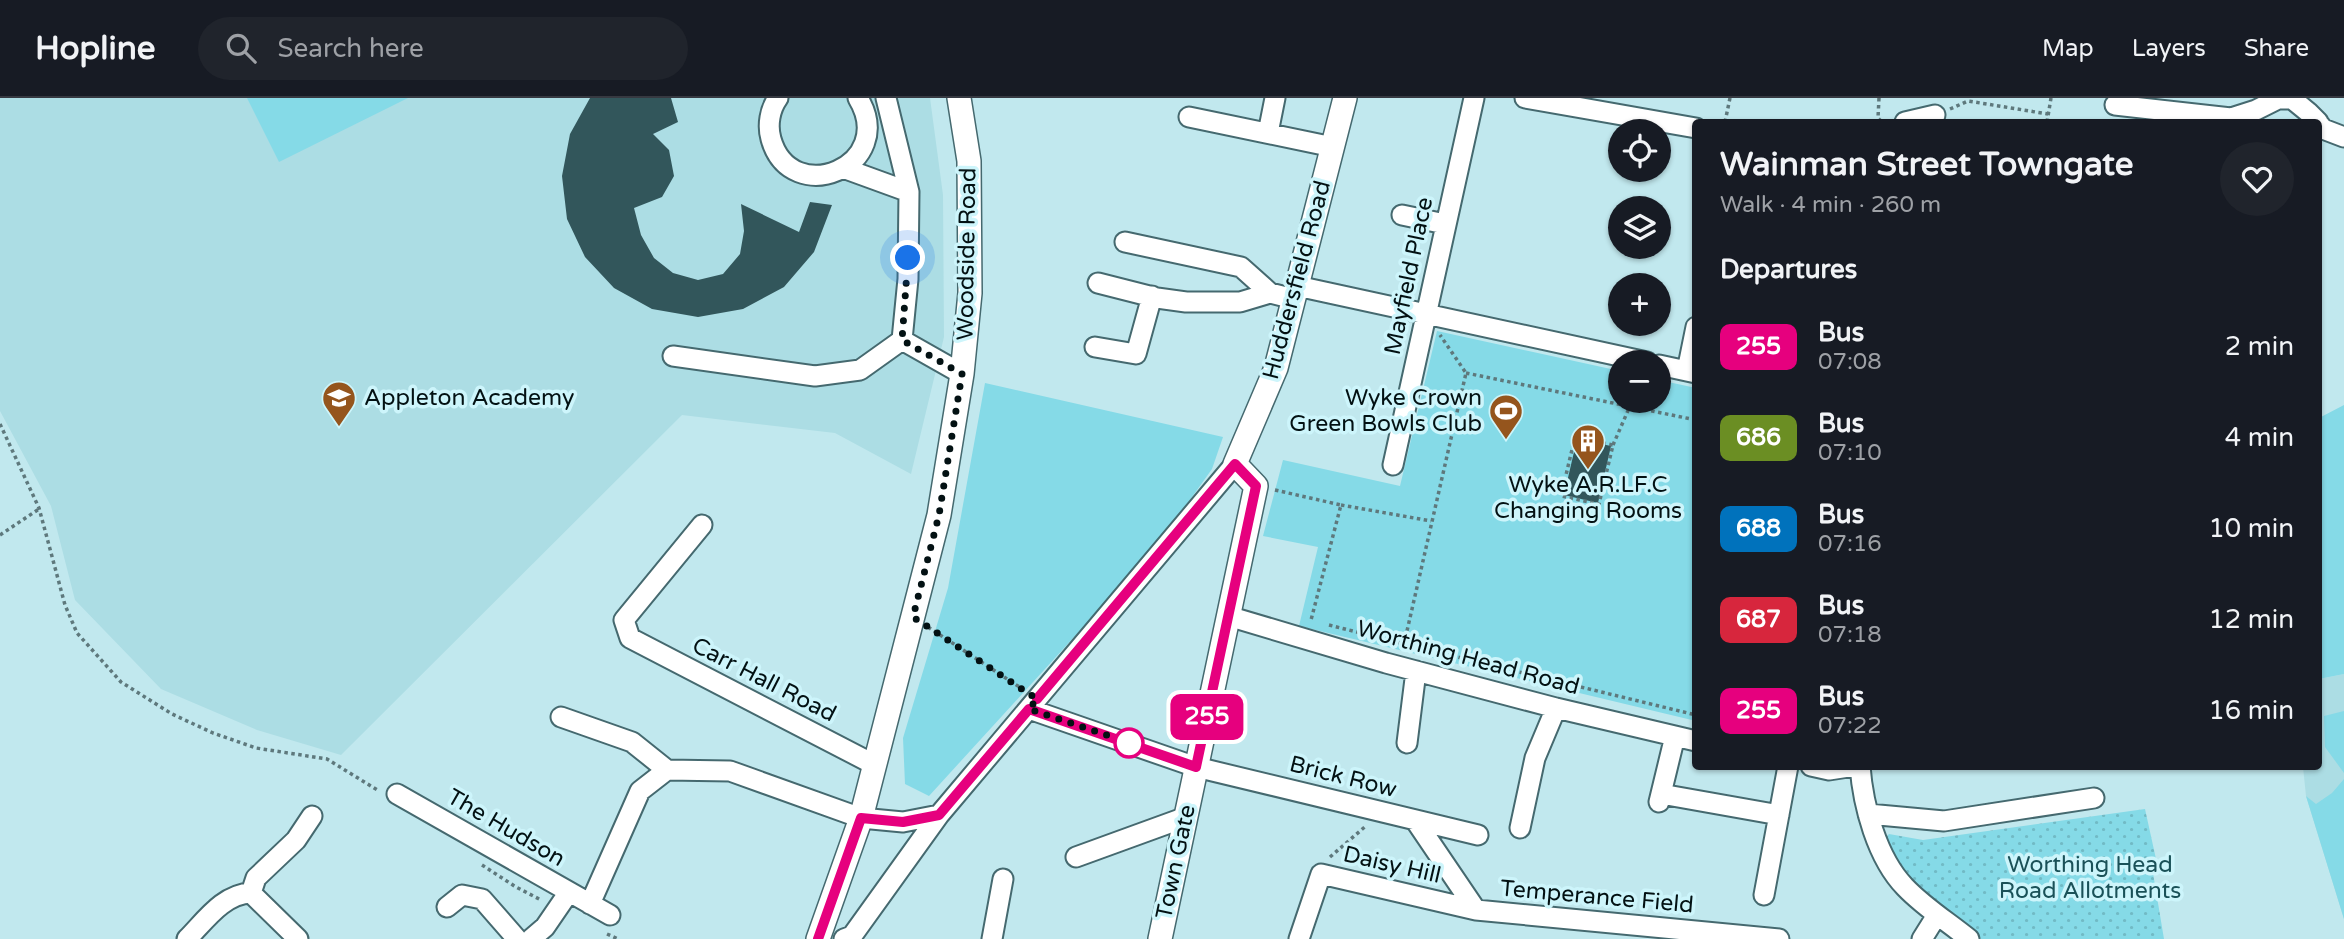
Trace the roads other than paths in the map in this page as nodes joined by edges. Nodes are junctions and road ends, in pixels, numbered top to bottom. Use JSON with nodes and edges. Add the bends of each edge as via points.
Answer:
{"nodes":[{"id":1,"x":779,"y":98,"type":"edge"},
{"id":2,"x":858,"y":98,"type":"edge"},
{"id":3,"x":886,"y":98,"type":"edge"},
{"id":4,"x":959,"y":98,"type":"edge"},
{"id":5,"x":1275,"y":98,"type":"edge"},
{"id":6,"x":1345,"y":98,"type":"edge"},
{"id":7,"x":1474,"y":98,"type":"edge"},
{"id":8,"x":1525,"y":98,"type":"edge"},
{"id":9,"x":1569,"y":102,"type":"edge"},
{"id":10,"x":2114,"y":108,"type":"edge"},
{"id":11,"x":1935,"y":115,"type":"road end"},
{"id":12,"x":1189,"y":117,"type":"dead end"},
{"id":13,"x":1918,"y":119,"type":"edge"},
{"id":14,"x":2314,"y":119,"type":"edge"},
{"id":15,"x":1692,"y":127,"type":"edge"},
{"id":16,"x":2322,"y":128,"type":"edge"},
{"id":17,"x":1268,"y":133,"type":"junction"},
{"id":18,"x":2344,"y":137,"type":"edge"},
{"id":19,"x":1333,"y":147,"type":"junction"},
{"id":20,"x":843,"y":168,"type":"junction"},
{"id":21,"x":909,"y":192,"type":"junction"},
{"id":22,"x":1402,"y":215,"type":"dead end"},
{"id":23,"x":1445,"y":224,"type":"junction"},
{"id":24,"x":1125,"y":242,"type":"dead end"},
{"id":25,"x":1098,"y":283,"type":"dead end"},
{"id":26,"x":1295,"y":292,"type":"junction"},
{"id":27,"x":1270,"y":293,"type":"junction"},
{"id":28,"x":1152,"y":296,"type":"junction"},
{"id":29,"x":1425,"y":314,"type":"junction"},
{"id":30,"x":902,"y":340,"type":"junction"},
{"id":31,"x":1095,"y":347,"type":"dead end"},
{"id":32,"x":1608,"y":354,"type":"edge"},
{"id":33,"x":673,"y":356,"type":"dead end"},
{"id":34,"x":1671,"y":368,"type":"edge"},
{"id":35,"x":1692,"y":372,"type":"edge"},
{"id":36,"x":962,"y":374,"type":"junction"},
{"id":37,"x":1235,"y":464,"type":"junction"},
{"id":38,"x":1393,"y":465,"type":"dead end"},
{"id":39,"x":702,"y":525,"type":"dead end"},
{"id":40,"x":1228,"y":616,"type":"junction"},
{"id":41,"x":1416,"y":671,"type":"junction"},
{"id":42,"x":1033,"y":704,"type":"junction"},
{"id":43,"x":1556,"y":708,"type":"junction"},
{"id":44,"x":561,"y":717,"type":"dead end"},
{"id":45,"x":1675,"y":736,"type":"junction"},
{"id":46,"x":1692,"y":740,"type":"edge"},
{"id":47,"x":1407,"y":743,"type":"dead end"},
{"id":48,"x":875,"y":765,"type":"junction"},
{"id":49,"x":1196,"y":767,"type":"junction"},
{"id":50,"x":1787,"y":770,"type":"edge"},
{"id":51,"x":1858,"y":770,"type":"edge"},
{"id":52,"x":667,"y":771,"type":"junction"},
{"id":53,"x":390,"y":794,"type":"road end"},
{"id":54,"x":2094,"y":798,"type":"dead end"},
{"id":55,"x":1868,"y":814,"type":"junction"},
{"id":56,"x":939,"y":815,"type":"junction"},
{"id":57,"x":1779,"y":815,"type":"junction"},
{"id":58,"x":312,"y":816,"type":"dead end"},
{"id":59,"x":1186,"y":817,"type":"junction"},
{"id":60,"x":861,"y":818,"type":"junction"},
{"id":61,"x":1415,"y":820,"type":"junction"},
{"id":62,"x":1520,"y":828,"type":"dead end"},
{"id":63,"x":1478,"y":835,"type":"dead end"},
{"id":64,"x":1076,"y":857,"type":"dead end"},
{"id":65,"x":1003,"y":879,"type":"dead end"},
{"id":66,"x":251,"y":893,"type":"junction"},
{"id":67,"x":1764,"y":895,"type":"dead end"},
{"id":68,"x":563,"y":900,"type":"junction"},
{"id":69,"x":590,"y":904,"type":"junction"},
{"id":70,"x":447,"y":907,"type":"dead end"},
{"id":71,"x":1476,"y":910,"type":"junction"},
{"id":72,"x":1937,"y":915,"type":"junction"},
{"id":73,"x":607,"y":924,"type":"road end"},
{"id":74,"x":187,"y":939,"type":"edge"},
{"id":75,"x":298,"y":939,"type":"edge"},
{"id":76,"x":517,"y":939,"type":"edge"},
{"id":77,"x":531,"y":939,"type":"edge"},
{"id":78,"x":818,"y":939,"type":"edge"},
{"id":79,"x":844,"y":939,"type":"edge"},
{"id":80,"x":992,"y":939,"type":"edge"},
{"id":81,"x":1160,"y":939,"type":"edge"},
{"id":82,"x":1299,"y":939,"type":"edge"},
{"id":83,"x":1779,"y":939,"type":"edge"},
{"id":84,"x":1922,"y":939,"type":"edge"},
{"id":85,"x":1969,"y":939,"type":"edge"}],
"edges":[{"from":1,"to":20,"type":"street","via":[[769,120],[770,136],[786,164],[818,176]]},
{"from":2,"to":20,"type":"street","via":[[867,123],[866,139]]},
{"from":3,"to":21,"type":"street"},
{"from":4,"to":36,"type":"main road","name":"Woodside Road","via":[[971,202],[970,293]]},
{"from":5,"to":17,"type":"street"},
{"from":6,"to":19,"type":"main road","name":"Huddersfield Road"},
{"from":7,"to":23,"type":"street","name":"Mayfield Place"},
{"from":8,"to":9,"type":"street"},
{"from":9,"to":15,"type":"street"},
{"from":10,"to":14,"type":"street","via":[[2231,118],[2278,99],[2292,99]]},
{"from":11,"to":13,"type":"street"},
{"from":12,"to":17,"type":"street"},
{"from":16,"to":18,"type":"street"},
{"from":17,"to":19,"type":"street"},
{"from":19,"to":26,"type":"main road","name":"Huddersfield Road"},
{"from":20,"to":21,"type":"street"},
{"from":21,"to":30,"type":"street"},
{"from":22,"to":23,"type":"street"},
{"from":23,"to":29,"type":"street","name":"Mayfield Place"},
{"from":24,"to":27,"type":"street","via":[[1241,267]]},
{"from":25,"to":28,"type":"street"},
{"from":26,"to":27,"type":"street"},
{"from":26,"to":29,"type":"street"},
{"from":26,"to":37,"type":"main road","name":"Huddersfield Road","via":[[1276,368]]},
{"from":27,"to":28,"type":"street","via":[[1240,302],[1211,303]]},
{"from":28,"to":31,"type":"street","via":[[1136,354]]},
{"from":29,"to":32,"type":"street"},
{"from":29,"to":38,"type":"street","name":"Mayfield Place"},
{"from":30,"to":33,"type":"street","via":[[860,370],[815,376]]},
{"from":30,"to":36,"type":"street"},
{"from":34,"to":35,"type":"street"},
{"from":36,"to":48,"type":"main road","name":"Woodside Road","via":[[939,515]]},
{"from":37,"to":40,"type":"main road","name":"Town Gate","via":[[1256,486]]},
{"from":37,"to":42,"type":"street","name":"Huddersfield Road"},
{"from":39,"to":48,"type":"street","name":"Carr Hall Road","via":[[624,621],[630,638]]},
{"from":40,"to":41,"type":"street","name":"Worthing Head Road"},
{"from":40,"to":49,"type":"main road","name":"Town Gate"},
{"from":41,"to":43,"type":"street","name":"Worthing Head Road"},
{"from":41,"to":47,"type":"street"},
{"from":42,"to":49,"type":"street","name":"Brick Row"},
{"from":42,"to":56,"type":"street","name":"Huddersfield Road"},
{"from":43,"to":45,"type":"street","name":"Worthing Head Road"},
{"from":43,"to":62,"type":"street","via":[[1535,758]]},
{"from":44,"to":52,"type":"street","via":[[632,743]]},
{"from":45,"to":46,"type":"street","name":"Worthing Head Road"},
{"from":45,"to":57,"type":"street","via":[[1660,798]]},
{"from":48,"to":60,"type":"main road","name":"Woodside Road"},
{"from":49,"to":59,"type":"main road","name":"Town Gate"},
{"from":49,"to":61,"type":"street","name":"Brick Row"},
{"from":50,"to":57,"type":"street"},
{"from":51,"to":55,"type":"street"},
{"from":52,"to":60,"type":"street","via":[[730,771]]},
{"from":52,"to":69,"type":"street","via":[[640,791]]},
{"from":53,"to":68,"type":"street","name":"The Hudson"},
{"from":54,"to":55,"type":"street","via":[[1944,821]]},
{"from":55,"to":72,"type":"street","via":[[1903,886]]},
{"from":56,"to":60,"type":"street","via":[[903,822]]},
{"from":56,"to":79,"type":"street","name":"Huddersfield Road","via":[[852,936]]},
{"from":57,"to":67,"type":"street"},
{"from":58,"to":66,"type":"street","via":[[296,841],[256,878]]},
{"from":59,"to":64,"type":"street"},
{"from":59,"to":81,"type":"main road","name":"Town Gate"},
{"from":60,"to":78,"type":"main road"},
{"from":61,"to":63,"type":"street","name":"Brick Row"},
{"from":61,"to":71,"type":"street","name":"Temperance Field"},
{"from":65,"to":80,"type":"street"},
{"from":66,"to":74,"type":"street","via":[[225,901]]},
{"from":66,"to":75,"type":"street"},
{"from":68,"to":69,"type":"street","name":"The Hudson"},
{"from":68,"to":77,"type":"street"},
{"from":69,"to":73,"type":"street","name":"The Hudson"},
{"from":70,"to":76,"type":"street","via":[[462,895],[482,900]]},
{"from":71,"to":82,"type":"street","name":"Daisy Hill","via":[[1321,874]]},
{"from":71,"to":83,"type":"street","name":"Temperance Field"},
{"from":72,"to":84,"type":"street"},
{"from":72,"to":85,"type":"street"}]}
